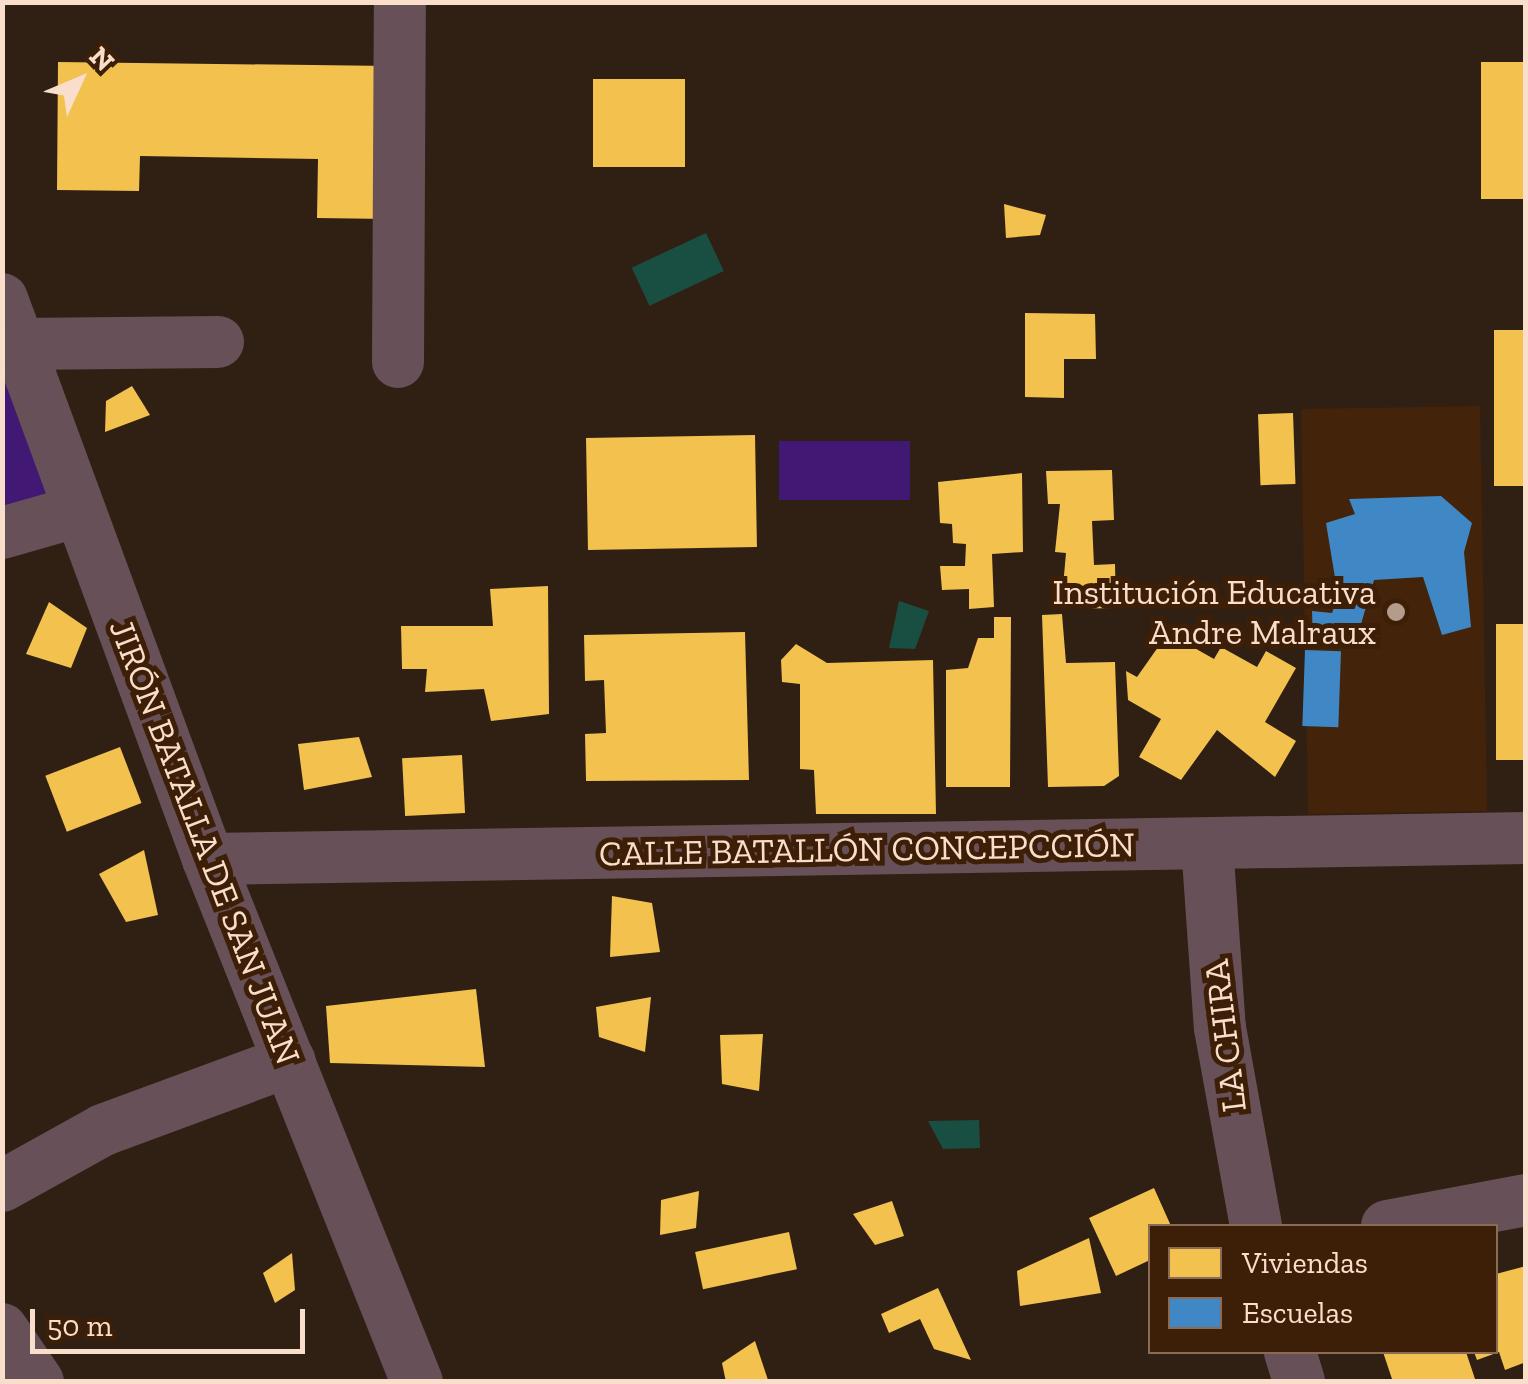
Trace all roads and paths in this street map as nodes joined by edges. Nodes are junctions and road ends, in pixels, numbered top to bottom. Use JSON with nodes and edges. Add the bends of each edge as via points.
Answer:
{"nodes":[{"id":1,"x":400,"y":2,"type":"edge"},
{"id":2,"x":10,"y":321,"type":"edge"},
{"id":3,"x":218,"y":342,"type":"dead end"},
{"id":4,"x":398,"y":362,"type":"dead end"},
{"id":5,"x":79,"y":511,"type":"junction"},
{"id":6,"x":2,"y":533,"type":"edge"},
{"id":7,"x":1526,"y":838,"type":"edge"},
{"id":8,"x":1206,"y":844,"type":"junction"},
{"id":9,"x":208,"y":859,"type":"junction"},
{"id":10,"x":290,"y":1061,"type":"junction"},
{"id":11,"x":2,"y":1186,"type":"edge"},
{"id":12,"x":1526,"y":1200,"type":"edge"},
{"id":13,"x":1256,"y":1224,"type":"edge"},
{"id":14,"x":1398,"y":1224,"type":"edge"},
{"id":15,"x":2,"y":1328,"type":"edge"},
{"id":16,"x":1291,"y":1354,"type":"edge"},
{"id":17,"x":38,"y":1382,"type":"edge"},
{"id":18,"x":417,"y":1382,"type":"edge"},
{"id":19,"x":1299,"y":1382,"type":"edge"}],
"edges":[{"from":1,"to":4,"type":"street"},
{"from":2,"to":3,"type":"street"},
{"from":2,"to":5,"type":"street","name":"JIRÓN BATALLA DE SAN JUAN"},
{"from":5,"to":6,"type":"street"},
{"from":5,"to":9,"type":"street","name":"JIRÓN BATALLA DE SAN JUAN"},
{"from":7,"to":8,"type":"street","name":"CALLE BATALLÓN CONCEPCCIÓN"},
{"from":8,"to":9,"type":"street","name":"CALLE BATALLÓN CONCEPCCIÓN"},
{"from":8,"to":13,"type":"street","name":"LA CHIRA","via":[[1220,1028]]},
{"from":9,"to":10,"type":"street","name":"JIRÓN BATALLA DE SAN JUAN"},
{"from":10,"to":11,"type":"street","via":[[103,1130]]},
{"from":10,"to":18,"type":"street","name":"JIRÓN BATALLA DE SAN JUAN"},
{"from":12,"to":14,"type":"street"},
{"from":15,"to":17,"type":"street"},
{"from":16,"to":19,"type":"street"}]}
